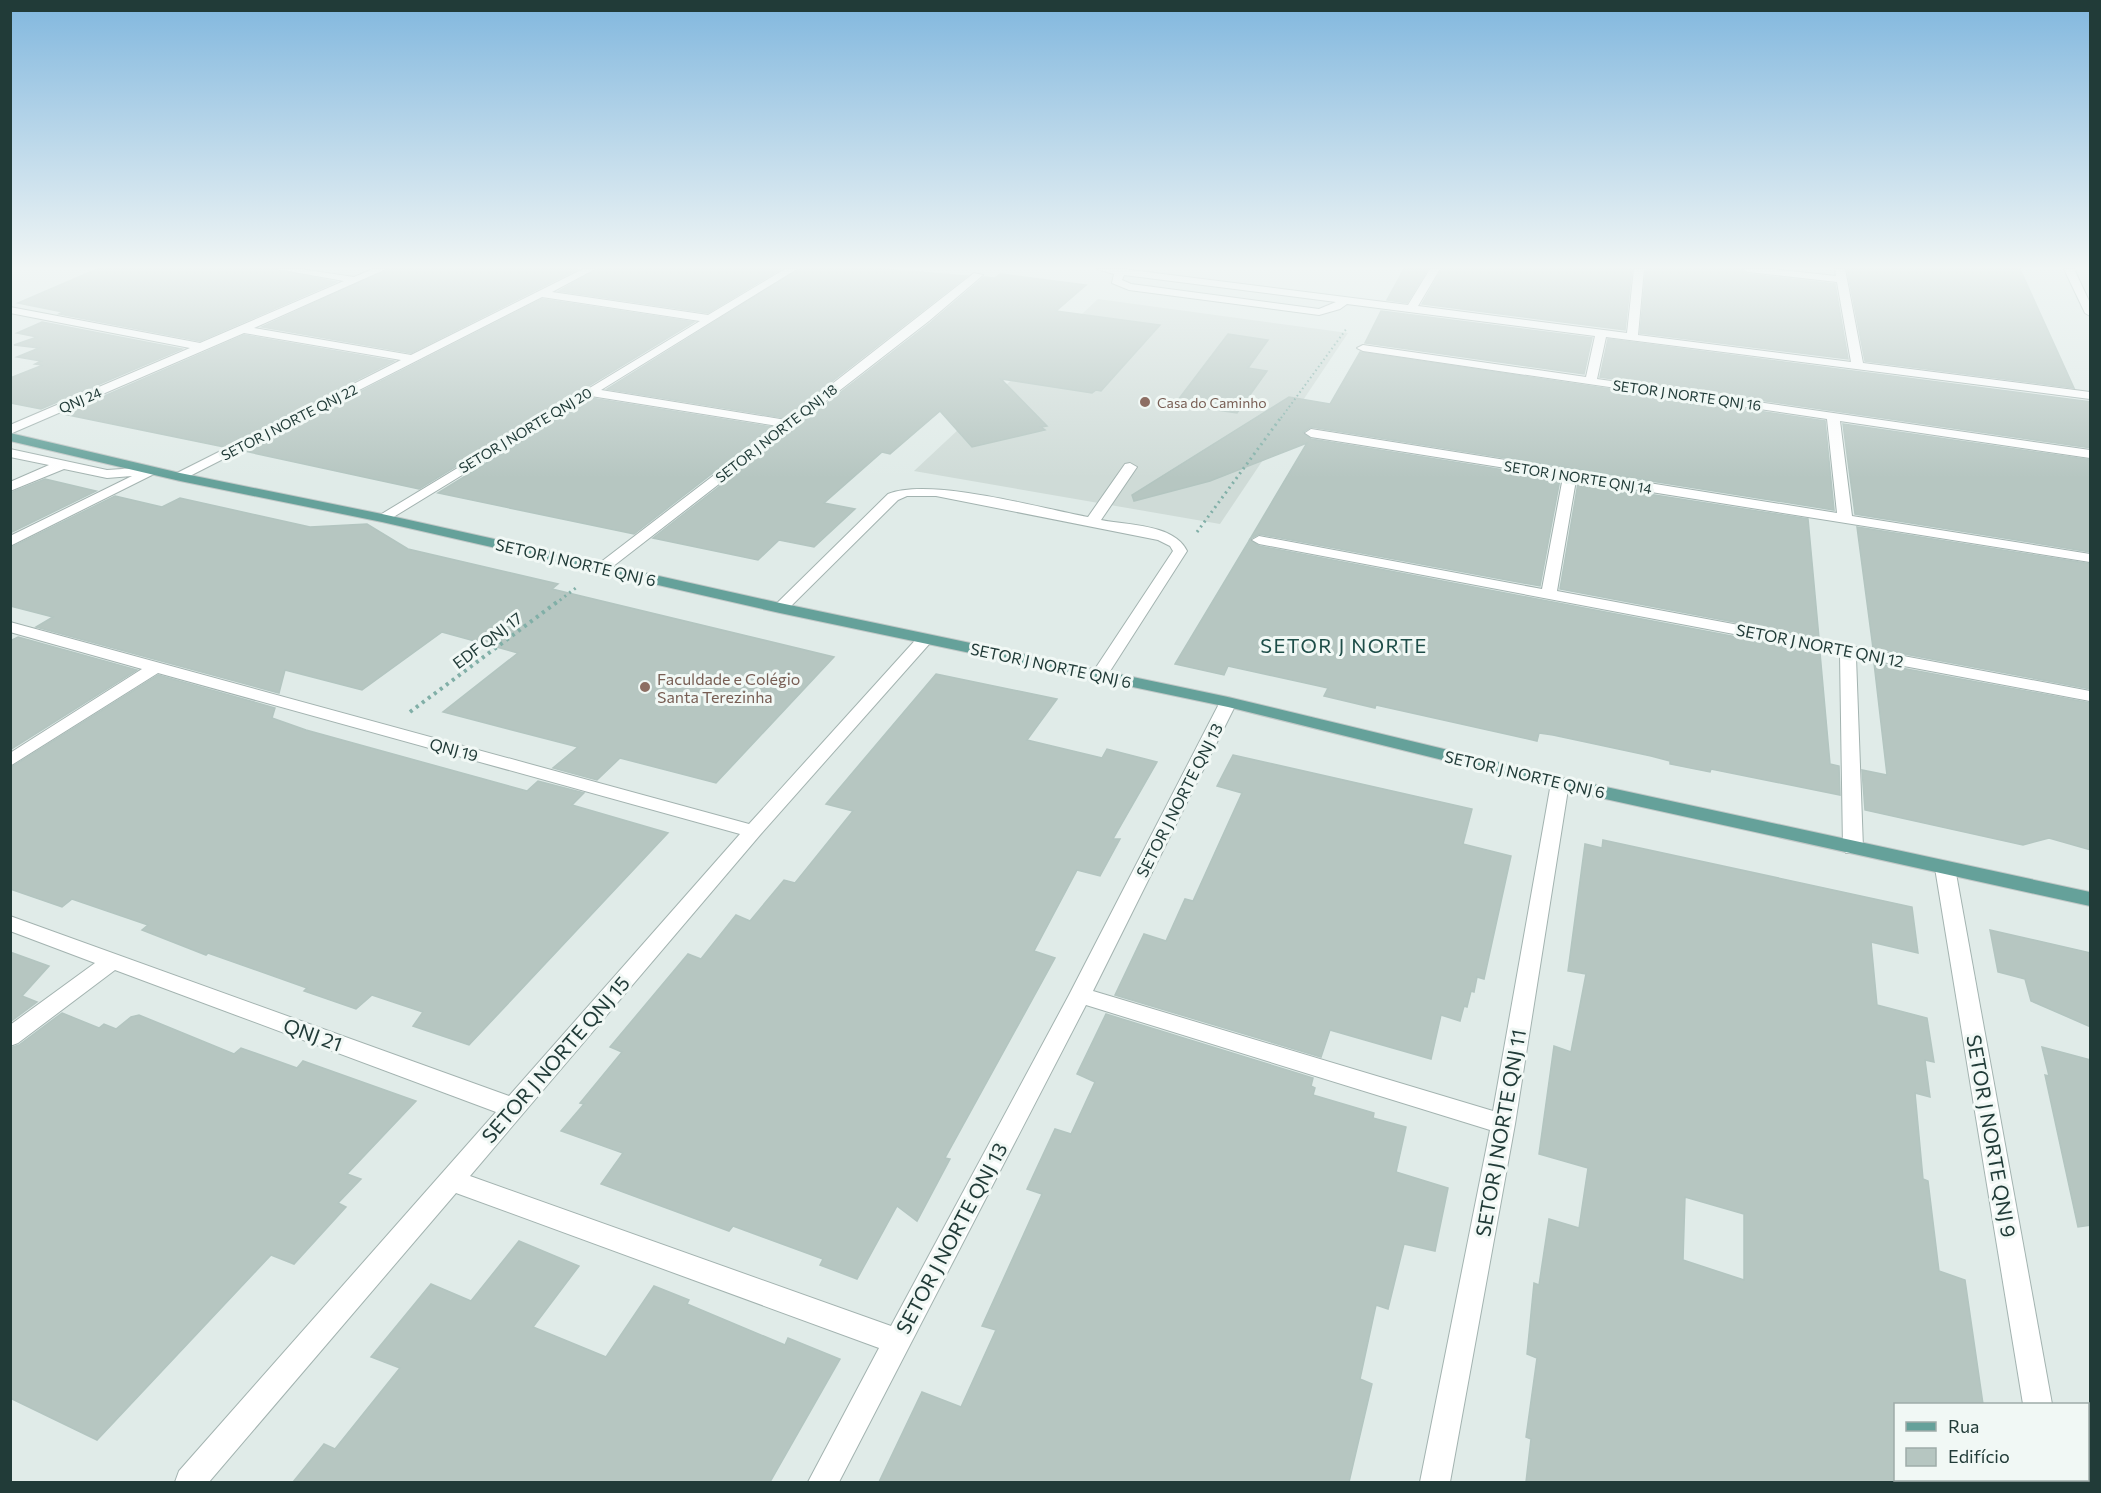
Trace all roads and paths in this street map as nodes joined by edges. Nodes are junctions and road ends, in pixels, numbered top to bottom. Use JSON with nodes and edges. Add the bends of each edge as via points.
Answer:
{"nodes":[{"id":1,"x":158,"y":339,"type":"edge"},
{"id":2,"x":221,"y":339,"type":"edge"},
{"id":3,"x":297,"y":339,"type":"edge"},
{"id":4,"x":453,"y":339,"type":"edge"},
{"id":5,"x":678,"y":339,"type":"edge"},
{"id":6,"x":899,"y":339,"type":"edge"},
{"id":7,"x":1339,"y":339,"type":"edge"},
{"id":8,"x":1600,"y":339,"type":"edge"},
{"id":9,"x":1645,"y":339,"type":"edge"},
{"id":10,"x":1853,"y":339,"type":"edge"},
{"id":11,"x":202,"y":347,"type":"junction"},
{"id":12,"x":1363,"y":348,"type":"dead end"},
{"id":13,"x":412,"y":359,"type":"junction"},
{"id":14,"x":1858,"y":366,"type":"junction"},
{"id":15,"x":1591,"y":380,"type":"junction"},
{"id":16,"x":589,"y":392,"type":"junction"},
{"id":17,"x":2091,"y":396,"type":"edge"},
{"id":18,"x":1833,"y":416,"type":"junction"},
{"id":19,"x":786,"y":424,"type":"junction"},
{"id":20,"x":10,"y":430,"type":"edge"},
{"id":21,"x":1311,"y":433,"type":"dead end"},
{"id":22,"x":10,"y":437,"type":"edge"},
{"id":23,"x":10,"y":453,"type":"edge"},
{"id":24,"x":2091,"y":454,"type":"edge"},
{"id":25,"x":63,"y":464,"type":"junction"},
{"id":26,"x":1130,"y":467,"type":"dead end"},
{"id":27,"x":153,"y":471,"type":"junction"},
{"id":28,"x":1570,"y":476,"type":"junction"},
{"id":29,"x":180,"y":477,"type":"junction"},
{"id":30,"x":10,"y":486,"type":"edge"},
{"id":31,"x":382,"y":518,"type":"junction"},
{"id":32,"x":1845,"y":519,"type":"junction"},
{"id":33,"x":1092,"y":522,"type":"junction"},
{"id":34,"x":1259,"y":540,"type":"dead end"},
{"id":35,"x":10,"y":542,"type":"edge"},
{"id":36,"x":2091,"y":558,"type":"edge"},
{"id":37,"x":1176,"y":559,"type":"junction"},
{"id":38,"x":602,"y":568,"type":"junction"},
{"id":39,"x":1549,"y":593,"type":"junction"},
{"id":40,"x":780,"y":608,"type":"junction"},
{"id":41,"x":10,"y":627,"type":"edge"},
{"id":42,"x":925,"y":639,"type":"junction"},
{"id":43,"x":1848,"y":651,"type":"junction"},
{"id":44,"x":156,"y":667,"type":"junction"},
{"id":45,"x":1099,"y":675,"type":"junction"},
{"id":46,"x":2091,"y":696,"type":"edge"},
{"id":47,"x":1228,"y":702,"type":"junction"},
{"id":48,"x":386,"y":730,"type":"junction"},
{"id":49,"x":10,"y":761,"type":"edge"},
{"id":50,"x":1560,"y":783,"type":"junction"},
{"id":51,"x":753,"y":831,"type":"junction"},
{"id":52,"x":1853,"y":848,"type":"junction"},
{"id":53,"x":1945,"y":868,"type":"junction"},
{"id":54,"x":2091,"y":899,"type":"edge"},
{"id":55,"x":10,"y":923,"type":"edge"},
{"id":56,"x":114,"y":960,"type":"junction"},
{"id":57,"x":1080,"y":995,"type":"junction"},
{"id":58,"x":10,"y":1037,"type":"edge"},
{"id":59,"x":513,"y":1108,"type":"junction"},
{"id":60,"x":1503,"y":1124,"type":"junction"},
{"id":61,"x":451,"y":1180,"type":"junction"},
{"id":62,"x":897,"y":1341,"type":"junction"},
{"id":63,"x":2038,"y":1403,"type":"edge"},
{"id":64,"x":190,"y":1482,"type":"edge"},
{"id":65,"x":823,"y":1482,"type":"edge"},
{"id":66,"x":1435,"y":1482,"type":"edge"}],
"edges":[{"from":1,"to":11,"type":"street"},
{"from":2,"to":11,"type":"street","name":"QNJ 24"},
{"from":3,"to":13,"type":"street"},
{"from":4,"to":13,"type":"street","name":"SETOR J NORTE QNJ 22"},
{"from":5,"to":16,"type":"street","name":"SETOR J NORTE QNJ 20"},
{"from":6,"to":19,"type":"street","name":"SETOR J NORTE QNJ 18"},
{"from":7,"to":37,"type":"path"},
{"from":8,"to":15,"type":"street"},
{"from":9,"to":14,"type":"street"},
{"from":10,"to":14,"type":"street"},
{"from":11,"to":20,"type":"street","name":"QNJ 24"},
{"from":12,"to":15,"type":"street","name":"SETOR J NORTE QNJ 16"},
{"from":13,"to":29,"type":"street","name":"SETOR J NORTE QNJ 22"},
{"from":14,"to":17,"type":"street"},
{"from":15,"to":18,"type":"street","name":"SETOR J NORTE QNJ 16"},
{"from":16,"to":19,"type":"street"},
{"from":16,"to":31,"type":"street","name":"SETOR J NORTE QNJ 20"},
{"from":18,"to":24,"type":"street","name":"SETOR J NORTE QNJ 16"},
{"from":18,"to":32,"type":"street"},
{"from":19,"to":38,"type":"street","name":"SETOR J NORTE QNJ 18"},
{"from":21,"to":28,"type":"street","name":"SETOR J NORTE QNJ 14"},
{"from":22,"to":27,"type":"main road","name":"SETOR J NORTE QNJ 6"},
{"from":23,"to":25,"type":"street"},
{"from":25,"to":27,"type":"street","via":[[107,474]]},
{"from":25,"to":30,"type":"street"},
{"from":26,"to":33,"type":"street"},
{"from":27,"to":29,"type":"main road","name":"SETOR J NORTE QNJ 6"},
{"from":27,"to":35,"type":"street"},
{"from":28,"to":32,"type":"street","name":"SETOR J NORTE QNJ 14"},
{"from":28,"to":39,"type":"street"},
{"from":29,"to":31,"type":"main road","name":"SETOR J NORTE QNJ 6"},
{"from":31,"to":38,"type":"main road","name":"SETOR J NORTE QNJ 6"},
{"from":32,"to":36,"type":"street","name":"SETOR J NORTE QNJ 14"},
{"from":33,"to":37,"type":"street","via":[[1162,536],[1176,543],[1180,551]]},
{"from":33,"to":40,"type":"street","via":[[936,492],[905,492],[893,497]]},
{"from":34,"to":39,"type":"street","name":"SETOR J NORTE QNJ 12"},
{"from":37,"to":45,"type":"street"},
{"from":38,"to":40,"type":"main road","name":"SETOR J NORTE QNJ 6"},
{"from":38,"to":48,"type":"path","name":"EDF QNJ 17"},
{"from":39,"to":43,"type":"street","name":"SETOR J NORTE QNJ 12"},
{"from":40,"to":42,"type":"main road","name":"SETOR J NORTE QNJ 6"},
{"from":41,"to":44,"type":"street","name":"QNJ 19"},
{"from":42,"to":45,"type":"main road","name":"SETOR J NORTE QNJ 6"},
{"from":42,"to":51,"type":"street","name":"SETOR J NORTE QNJ 15"},
{"from":43,"to":46,"type":"street","name":"SETOR J NORTE QNJ 12"},
{"from":43,"to":52,"type":"street"},
{"from":44,"to":48,"type":"street","name":"QNJ 19"},
{"from":44,"to":49,"type":"street"},
{"from":45,"to":47,"type":"main road","name":"SETOR J NORTE QNJ 6"},
{"from":47,"to":50,"type":"main road","name":"SETOR J NORTE QNJ 6"},
{"from":47,"to":57,"type":"street","name":"SETOR J NORTE QNJ 13"},
{"from":48,"to":51,"type":"street","name":"QNJ 19"},
{"from":50,"to":52,"type":"main road","name":"SETOR J NORTE QNJ 6"},
{"from":50,"to":60,"type":"street","name":"SETOR J NORTE QNJ 11"},
{"from":51,"to":59,"type":"street","name":"SETOR J NORTE QNJ 15"},
{"from":52,"to":53,"type":"main road","name":"SETOR J NORTE QNJ 6"},
{"from":53,"to":54,"type":"main road","name":"SETOR J NORTE QNJ 6"},
{"from":53,"to":63,"type":"street","name":"SETOR J NORTE QNJ 9"},
{"from":55,"to":56,"type":"street","name":"QNJ 21"},
{"from":56,"to":58,"type":"street"},
{"from":56,"to":59,"type":"street","name":"QNJ 21"},
{"from":57,"to":60,"type":"street"},
{"from":57,"to":62,"type":"street","name":"SETOR J NORTE QNJ 13"},
{"from":59,"to":61,"type":"street","name":"SETOR J NORTE QNJ 15"},
{"from":60,"to":66,"type":"street","name":"SETOR J NORTE QNJ 11"},
{"from":61,"to":62,"type":"street"},
{"from":61,"to":64,"type":"street","name":"SETOR J NORTE QNJ 15"},
{"from":62,"to":65,"type":"street","name":"SETOR J NORTE QNJ 13"}]}
